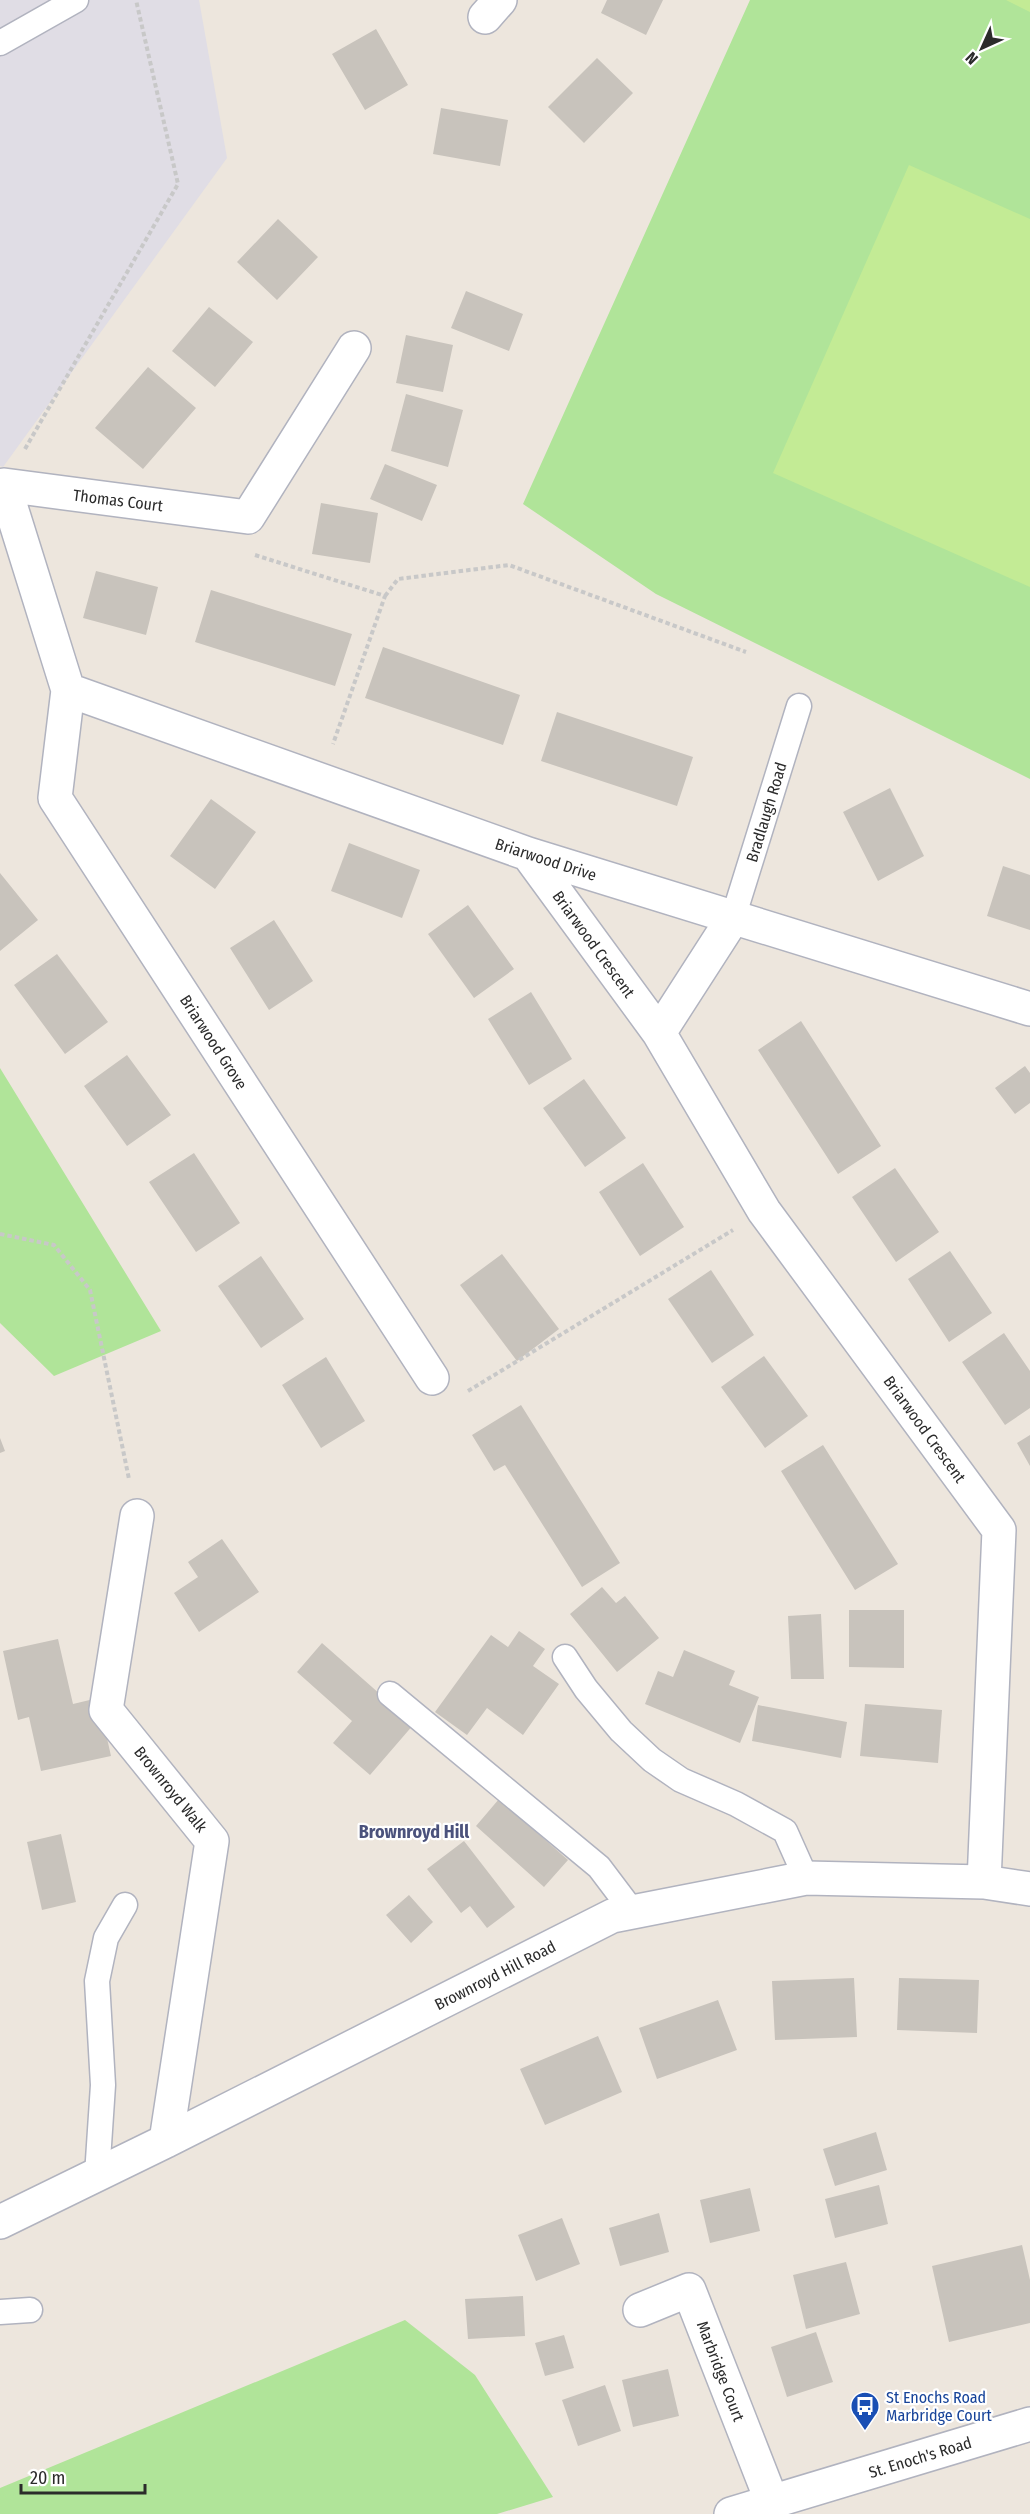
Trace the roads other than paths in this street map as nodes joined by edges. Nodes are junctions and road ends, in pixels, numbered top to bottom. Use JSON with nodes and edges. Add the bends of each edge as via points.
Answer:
{"nodes":[{"id":1,"x":76,"y":0,"type":"edge"},
{"id":2,"x":0,"y":43,"type":"edge"},
{"id":3,"x":354,"y":348,"type":"dead end"},
{"id":4,"x":68,"y":690,"type":"junction"},
{"id":5,"x":799,"y":706,"type":"dead end"},
{"id":6,"x":528,"y":854,"type":"junction"},
{"id":7,"x":733,"y":918,"type":"junction"},
{"id":8,"x":1030,"y":1009,"type":"edge"},
{"id":9,"x":659,"y":1033,"type":"junction"},
{"id":10,"x":432,"y":1378,"type":"road end"},
{"id":11,"x":137,"y":1516,"type":"road end"},
{"id":12,"x":565,"y":1657,"type":"dead end"},
{"id":13,"x":390,"y":1694,"type":"dead end"},
{"id":14,"x":806,"y":1878,"type":"junction"},
{"id":15,"x":984,"y":1882,"type":"junction"},
{"id":16,"x":1030,"y":1889,"type":"edge"},
{"id":17,"x":125,"y":1905,"type":"dead end"},
{"id":18,"x":633,"y":1911,"type":"junction"},
{"id":19,"x":166,"y":2141,"type":"junction"},
{"id":20,"x":97,"y":2175,"type":"junction"},
{"id":21,"x":0,"y":2222,"type":"edge"},
{"id":22,"x":30,"y":2310,"type":"dead end"},
{"id":23,"x":640,"y":2310,"type":"dead end"},
{"id":24,"x":0,"y":2312,"type":"edge"},
{"id":25,"x":1030,"y":2424,"type":"edge"},
{"id":26,"x":772,"y":2502,"type":"junction"},
{"id":27,"x":731,"y":2514,"type":"edge"}],
"edges":[{"from":1,"to":2,"type":"lane"},
{"from":3,"to":4,"type":"street","name":"Thomas Court","via":[[248,517],[4,485]]},
{"from":4,"to":6,"type":"street","name":"Briarwood Drive"},
{"from":4,"to":10,"type":"street","name":"Briarwood Grove","via":[[55,798]]},
{"from":5,"to":7,"type":"lane","name":"Bradlaugh Road"},
{"from":6,"to":7,"type":"street","name":"Briarwood Drive"},
{"from":6,"to":9,"type":"street","name":"Briarwood Crescent"},
{"from":7,"to":8,"type":"street","name":"Briarwood Drive"},
{"from":7,"to":9,"type":"street"},
{"from":9,"to":15,"type":"street","name":"Briarwood Crescent","via":[[764,1211],[999,1530]]},
{"from":11,"to":19,"type":"street","name":"Brownroyd Walk","via":[[106,1710],[212,1841]]},
{"from":12,"to":14,"type":"lane","via":[[621,1731],[652,1760],[681,1780],[785,1831]]},
{"from":13,"to":18,"type":"lane","via":[[599,1867]]},
{"from":14,"to":15,"type":"street","name":"Brownroyd Hill Road"},
{"from":14,"to":18,"type":"street","name":"Brownroyd Hill Road"},
{"from":15,"to":16,"type":"street","name":"Brownroyd Hill Road"},
{"from":17,"to":20,"type":"lane","via":[[106,1938],[97,1981],[103,2085]]},
{"from":18,"to":19,"type":"street","name":"Brownroyd Hill Road","via":[[612,1916]]},
{"from":19,"to":20,"type":"street","name":"Brownroyd Hill Road"},
{"from":20,"to":21,"type":"street","name":"Brownroyd Hill Road"},
{"from":22,"to":24,"type":"lane"},
{"from":23,"to":26,"type":"street","name":"Marbridge Court","via":[[688,2289]]},
{"from":25,"to":26,"type":"street","name":"St. Enoch's Road"},
{"from":26,"to":27,"type":"street","name":"St. Enoch's Road"}]}
